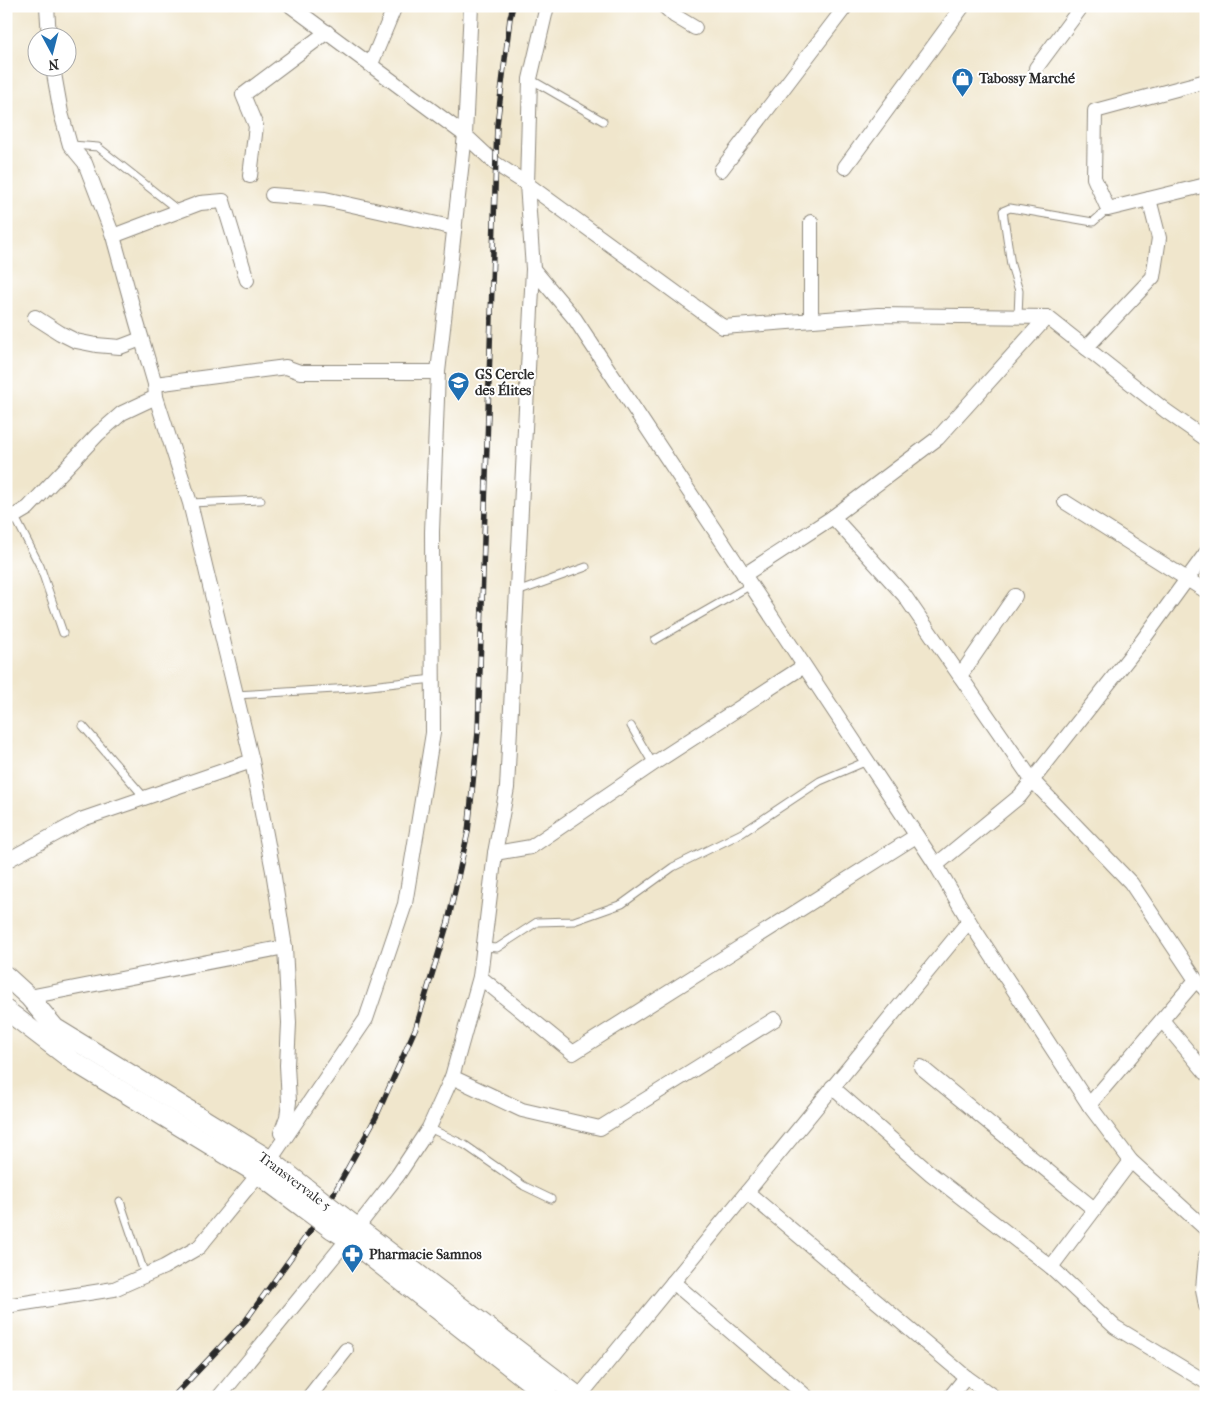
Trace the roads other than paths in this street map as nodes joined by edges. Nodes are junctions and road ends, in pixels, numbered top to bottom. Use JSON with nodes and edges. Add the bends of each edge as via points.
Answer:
{"nodes":[{"id":1,"x":46,"y":6,"type":"edge"},
{"id":2,"x":291,"y":6,"type":"edge"},
{"id":3,"x":395,"y":6,"type":"edge"},
{"id":4,"x":471,"y":6,"type":"edge"},
{"id":5,"x":547,"y":6,"type":"edge"},
{"id":6,"x":664,"y":6,"type":"edge"},
{"id":7,"x":846,"y":6,"type":"edge"},
{"id":8,"x":963,"y":6,"type":"edge"},
{"id":9,"x":1082,"y":6,"type":"edge"},
{"id":10,"x":47,"y":28,"type":"edge"},
{"id":11,"x":695,"y":28,"type":"dead end"},
{"id":12,"x":327,"y":32,"type":"junction"},
{"id":13,"x":371,"y":64,"type":"junction"},
{"id":14,"x":1036,"y":68,"type":"dead end"},
{"id":15,"x":55,"y":78,"type":"edge"},
{"id":16,"x":530,"y":79,"type":"junction"},
{"id":17,"x":1206,"y":81,"type":"edge"},
{"id":18,"x":603,"y":122,"type":"dead end"},
{"id":19,"x":465,"y":135,"type":"junction"},
{"id":20,"x":70,"y":145,"type":"junction"},
{"id":21,"x":845,"y":167,"type":"dead end"},
{"id":22,"x":720,"y":170,"type":"dead end"},
{"id":23,"x":250,"y":176,"type":"dead end"},
{"id":24,"x":527,"y":184,"type":"junction"},
{"id":25,"x":1206,"y":184,"type":"edge"},
{"id":26,"x":272,"y":195,"type":"dead end"},
{"id":27,"x":1149,"y":199,"type":"junction"},
{"id":28,"x":1108,"y":209,"type":"junction"},
{"id":29,"x":179,"y":211,"type":"junction"},
{"id":30,"x":811,"y":222,"type":"dead end"},
{"id":31,"x":454,"y":228,"type":"junction"},
{"id":32,"x":113,"y":236,"type":"junction"},
{"id":33,"x":533,"y":269,"type":"junction"},
{"id":34,"x":247,"y":280,"type":"dead end"},
{"id":35,"x":35,"y":317,"type":"dead end"},
{"id":36,"x":1018,"y":317,"type":"junction"},
{"id":37,"x":1047,"y":317,"type":"junction"},
{"id":38,"x":811,"y":320,"type":"junction"},
{"id":39,"x":142,"y":339,"type":"junction"},
{"id":40,"x":1086,"y":348,"type":"junction"},
{"id":41,"x":438,"y":372,"type":"junction"},
{"id":42,"x":155,"y":390,"type":"junction"},
{"id":43,"x":1206,"y":439,"type":"edge"},
{"id":44,"x":261,"y":500,"type":"dead end"},
{"id":45,"x":1065,"y":502,"type":"dead end"},
{"id":46,"x":190,"y":503,"type":"junction"},
{"id":47,"x":832,"y":517,"type":"junction"},
{"id":48,"x":11,"y":519,"type":"edge"},
{"id":49,"x":1206,"y":553,"type":"edge"},
{"id":50,"x":586,"y":567,"type":"dead end"},
{"id":51,"x":1187,"y":579,"type":"junction"},
{"id":52,"x":748,"y":580,"type":"junction"},
{"id":53,"x":1206,"y":591,"type":"edge"},
{"id":54,"x":517,"y":592,"type":"junction"},
{"id":55,"x":1015,"y":596,"type":"dead end"},
{"id":56,"x":63,"y":633,"type":"dead end"},
{"id":57,"x":655,"y":640,"type":"dead end"},
{"id":58,"x":804,"y":666,"type":"junction"},
{"id":59,"x":960,"y":676,"type":"junction"},
{"id":60,"x":433,"y":679,"type":"junction"},
{"id":61,"x":235,"y":694,"type":"junction"},
{"id":62,"x":83,"y":726,"type":"dead end"},
{"id":63,"x":631,"y":726,"type":"dead end"},
{"id":64,"x":252,"y":761,"type":"junction"},
{"id":65,"x":867,"y":761,"type":"junction"},
{"id":66,"x":653,"y":764,"type":"junction"},
{"id":67,"x":1032,"y":780,"type":"junction"},
{"id":68,"x":145,"y":798,"type":"junction"},
{"id":69,"x":916,"y":836,"type":"junction"},
{"id":70,"x":495,"y":853,"type":"junction"},
{"id":71,"x":6,"y":861,"type":"edge"},
{"id":72,"x":936,"y":865,"type":"junction"},
{"id":73,"x":969,"y":921,"type":"junction"},
{"id":74,"x":285,"y":947,"type":"junction"},
{"id":75,"x":484,"y":947,"type":"junction"},
{"id":76,"x":6,"y":976,"type":"edge"},
{"id":77,"x":480,"y":977,"type":"junction"},
{"id":78,"x":1201,"y":985,"type":"edge"},
{"id":79,"x":29,"y":997,"type":"junction"},
{"id":80,"x":6,"y":1010,"type":"edge"},
{"id":81,"x":775,"y":1018,"type":"dead end"},
{"id":82,"x":1162,"y":1020,"type":"junction"},
{"id":83,"x":921,"y":1066,"type":"dead end"},
{"id":84,"x":1206,"y":1073,"type":"edge"},
{"id":85,"x":452,"y":1076,"type":"junction"},
{"id":86,"x":832,"y":1087,"type":"junction"},
{"id":87,"x":1089,"y":1105,"type":"junction"},
{"id":88,"x":429,"y":1128,"type":"junction"},
{"id":89,"x":1131,"y":1161,"type":"junction"},
{"id":90,"x":264,"y":1167,"type":"junction"},
{"id":91,"x":747,"y":1192,"type":"junction"},
{"id":92,"x":551,"y":1199,"type":"dead end"},
{"id":93,"x":120,"y":1201,"type":"dead end"},
{"id":94,"x":1094,"y":1209,"type":"junction"},
{"id":95,"x":345,"y":1228,"type":"junction"},
{"id":96,"x":1206,"y":1229,"type":"edge"},
{"id":97,"x":1206,"y":1256,"type":"edge"},
{"id":98,"x":1051,"y":1267,"type":"junction"},
{"id":99,"x":145,"y":1275,"type":"junction"},
{"id":100,"x":673,"y":1282,"type":"junction"},
{"id":101,"x":6,"y":1306,"type":"edge"},
{"id":102,"x":1206,"y":1306,"type":"edge"},
{"id":103,"x":346,"y":1350,"type":"dead end"},
{"id":104,"x":966,"y":1377,"type":"junction"},
{"id":105,"x":1206,"y":1382,"type":"edge"},
{"id":106,"x":219,"y":1397,"type":"edge"},
{"id":107,"x":309,"y":1397,"type":"edge"},
{"id":108,"x":549,"y":1397,"type":"edge"},
{"id":109,"x":579,"y":1397,"type":"edge"},
{"id":110,"x":806,"y":1397,"type":"edge"},
{"id":111,"x":950,"y":1397,"type":"edge"},
{"id":112,"x":994,"y":1397,"type":"edge"}],
"edges":[{"from":1,"to":10,"type":"street"},
{"from":2,"to":12,"type":"street"},
{"from":3,"to":13,"type":"street"},
{"from":4,"to":19,"type":"street"},
{"from":5,"to":16,"type":"street"},
{"from":6,"to":11,"type":"street"},
{"from":7,"to":22,"type":"street"},
{"from":8,"to":21,"type":"street"},
{"from":9,"to":14,"type":"street"},
{"from":12,"to":13,"type":"street"},
{"from":12,"to":23,"type":"street","via":[[243,95],[256,126]]},
{"from":13,"to":19,"type":"street"},
{"from":15,"to":20,"type":"street"},
{"from":16,"to":18,"type":"lane"},
{"from":16,"to":24,"type":"street"},
{"from":17,"to":28,"type":"street","via":[[1096,111],[1094,178]]},
{"from":19,"to":24,"type":"street","via":[[496,164]]},
{"from":19,"to":31,"type":"street"},
{"from":20,"to":29,"type":"lane","via":[[98,147]]},
{"from":20,"to":32,"type":"street","via":[[85,163]]},
{"from":24,"to":33,"type":"street"},
{"from":24,"to":38,"type":"street","via":[[723,327]]},
{"from":25,"to":27,"type":"street"},
{"from":26,"to":31,"type":"street","via":[[325,199]]},
{"from":27,"to":28,"type":"street"},
{"from":27,"to":40,"type":"street","via":[[1159,238],[1153,276]]},
{"from":28,"to":36,"type":"lane","via":[[1093,222],[1010,208],[1003,211],[1011,265],[1019,291]]},
{"from":29,"to":32,"type":"street"},
{"from":29,"to":34,"type":"street","via":[[200,203],[224,201]]},
{"from":30,"to":38,"type":"street"},
{"from":31,"to":41,"type":"street"},
{"from":32,"to":39,"type":"street"},
{"from":33,"to":52,"type":"street","via":[[576,319]]},
{"from":33,"to":54,"type":"street"},
{"from":35,"to":39,"type":"street","via":[[76,341],[120,347]]},
{"from":36,"to":37,"type":"street"},
{"from":36,"to":38,"type":"street","via":[[878,314]]},
{"from":37,"to":40,"type":"street"},
{"from":37,"to":47,"type":"street","via":[[938,438]]},
{"from":39,"to":42,"type":"street"},
{"from":40,"to":43,"type":"street"},
{"from":41,"to":42,"type":"street","via":[[300,372],[286,367]]},
{"from":41,"to":60,"type":"street","via":[[432,532]]},
{"from":42,"to":46,"type":"street"},
{"from":42,"to":48,"type":"street","via":[[104,428],[28,508]]},
{"from":44,"to":46,"type":"lane"},
{"from":45,"to":51,"type":"street"},
{"from":46,"to":61,"type":"street"},
{"from":47,"to":52,"type":"street"},
{"from":47,"to":59,"type":"street","via":[[904,595]]},
{"from":48,"to":56,"type":"lane","via":[[40,566]]},
{"from":49,"to":51,"type":"street"},
{"from":50,"to":54,"type":"lane"},
{"from":51,"to":53,"type":"street"},
{"from":51,"to":67,"type":"street"},
{"from":52,"to":57,"type":"lane"},
{"from":52,"to":58,"type":"street"},
{"from":54,"to":70,"type":"street","via":[[507,788]]},
{"from":55,"to":59,"type":"street"},
{"from":58,"to":65,"type":"street"},
{"from":58,"to":66,"type":"street"},
{"from":59,"to":67,"type":"street"},
{"from":60,"to":61,"type":"lane","via":[[352,688]]},
{"from":60,"to":90,"type":"street","via":[[433,733],[405,904],[366,1019]]},
{"from":61,"to":64,"type":"street"},
{"from":62,"to":68,"type":"lane"},
{"from":63,"to":66,"type":"lane"},
{"from":64,"to":68,"type":"street"},
{"from":64,"to":74,"type":"street"},
{"from":65,"to":69,"type":"street"},
{"from":65,"to":75,"type":"lane","via":[[820,781],[742,833],[673,867],[622,904],[574,921],[537,922],[497,948]]},
{"from":66,"to":70,"type":"street","via":[[531,847]]},
{"from":67,"to":72,"type":"street","via":[[1020,796]]},
{"from":67,"to":78,"type":"street","via":[[1131,883]]},
{"from":68,"to":71,"type":"street","via":[[83,819]]},
{"from":69,"to":72,"type":"street"},
{"from":69,"to":77,"type":"street","via":[[573,1053]]},
{"from":70,"to":75,"type":"street"},
{"from":72,"to":73,"type":"street"},
{"from":73,"to":86,"type":"street"},
{"from":73,"to":87,"type":"street"},
{"from":74,"to":79,"type":"street"},
{"from":74,"to":90,"type":"street","via":[[289,1102],[287,1117]]},
{"from":75,"to":77,"type":"street"},
{"from":76,"to":79,"type":"main road","name":"Transvervale 5"},
{"from":77,"to":85,"type":"street"},
{"from":78,"to":82,"type":"street"},
{"from":79,"to":90,"type":"main road","name":"Transvervale 5","via":[[55,1028]]},
{"from":80,"to":90,"type":"main road","name":"Transvervale 5","via":[[73,1060]]},
{"from":81,"to":85,"type":"street","via":[[600,1128],[522,1110]]},
{"from":82,"to":84,"type":"street"},
{"from":82,"to":87,"type":"street"},
{"from":83,"to":94,"type":"street"},
{"from":85,"to":88,"type":"street"},
{"from":86,"to":91,"type":"street"},
{"from":86,"to":98,"type":"street","via":[[931,1174]]},
{"from":87,"to":89,"type":"street"},
{"from":88,"to":92,"type":"lane","via":[[465,1145],[524,1186]]},
{"from":88,"to":95,"type":"street","via":[[398,1175]]},
{"from":89,"to":94,"type":"street"},
{"from":89,"to":96,"type":"street"},
{"from":90,"to":95,"type":"main road","name":"Transvervale 5","bridge":true},
{"from":90,"to":99,"type":"street","via":[[199,1247],[164,1268]]},
{"from":91,"to":100,"type":"street"},
{"from":91,"to":104,"type":"street"},
{"from":93,"to":99,"type":"lane"},
{"from":94,"to":98,"type":"street"},
{"from":95,"to":106,"type":"street"},
{"from":95,"to":108,"type":"main road","name":"Transvervale 5"},
{"from":95,"to":109,"type":"main road","name":"Transvervale 5"},
{"from":97,"to":102,"type":"street","via":[[1203,1289]]},
{"from":98,"to":105,"type":"street","via":[[1115,1327]]},
{"from":99,"to":101,"type":"street","via":[[114,1289]]},
{"from":100,"to":109,"type":"street"},
{"from":100,"to":110,"type":"street"},
{"from":103,"to":107,"type":"street"},
{"from":104,"to":111,"type":"street"},
{"from":104,"to":112,"type":"street"}]}
